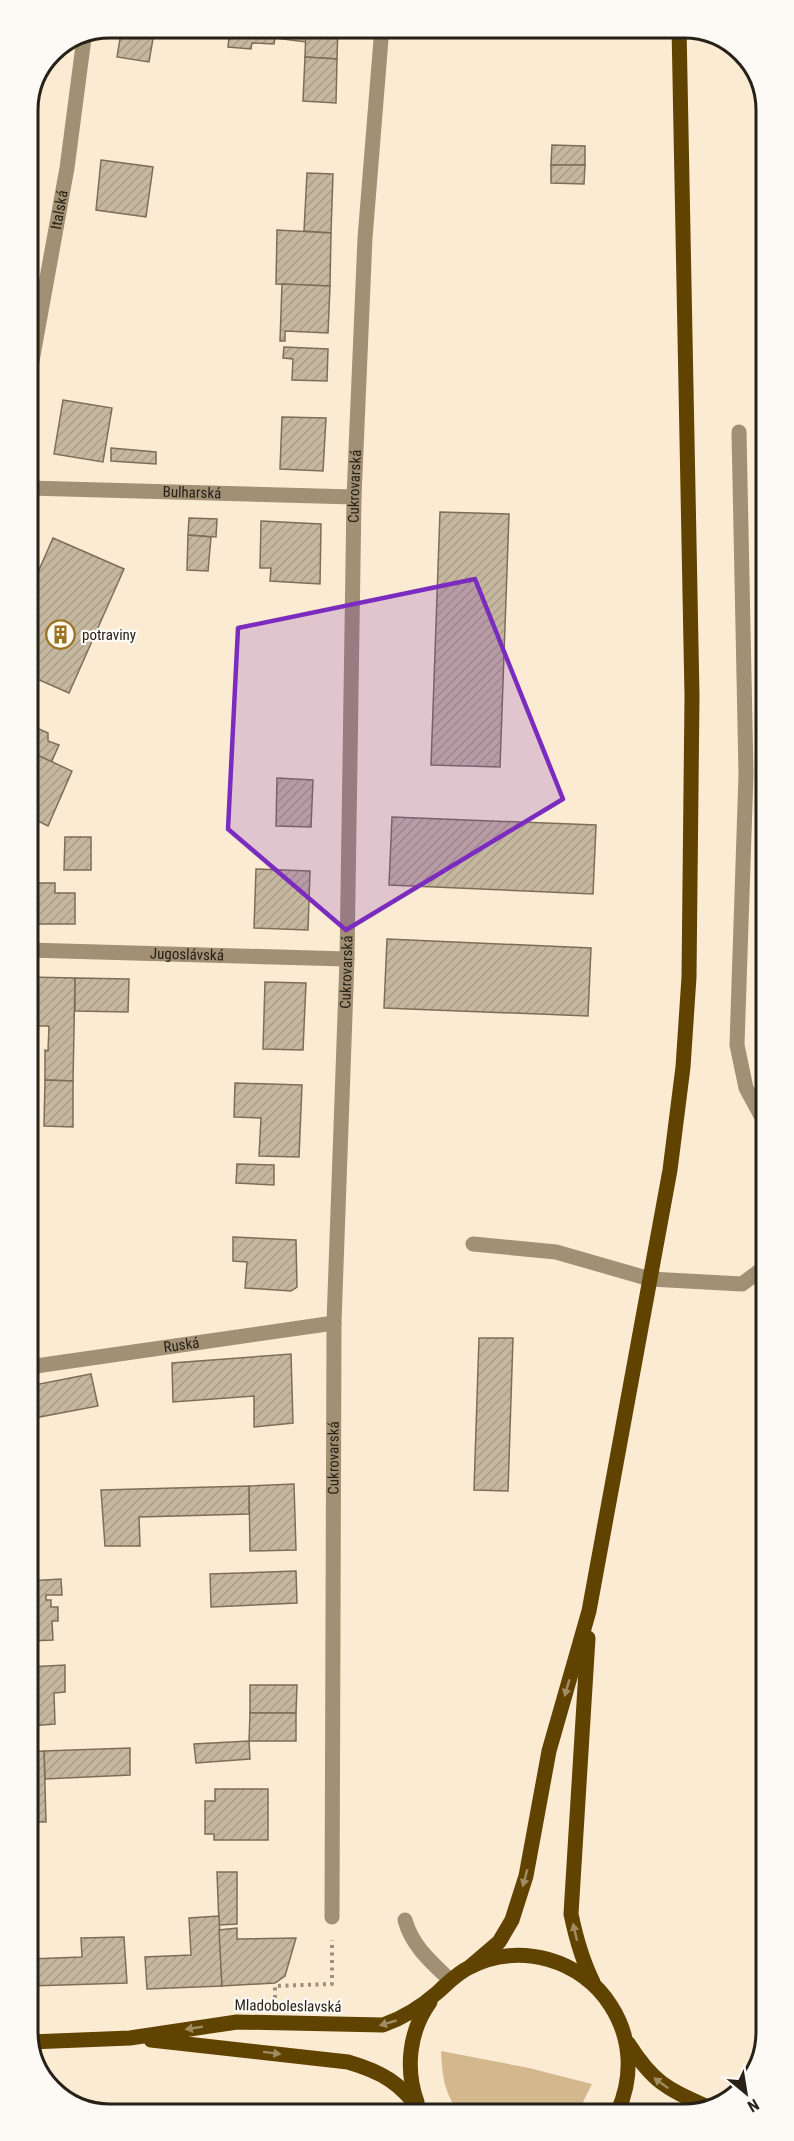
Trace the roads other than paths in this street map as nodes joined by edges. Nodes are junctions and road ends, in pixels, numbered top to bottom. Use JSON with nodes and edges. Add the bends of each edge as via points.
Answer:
{"nodes":[{"id":1,"x":381,"y":38,"type":"edge"},
{"id":2,"x":679,"y":38,"type":"edge"},
{"id":3,"x":83,"y":43,"type":"edge"},
{"id":4,"x":38,"y":328,"type":"edge"},
{"id":5,"x":739,"y":432,"type":"dead end"},
{"id":6,"x":38,"y":488,"type":"edge"},
{"id":7,"x":354,"y":496,"type":"junction"},
{"id":8,"x":38,"y":950,"type":"edge"},
{"id":9,"x":347,"y":959,"type":"junction"},
{"id":10,"x":756,"y":1106,"type":"edge"},
{"id":11,"x":473,"y":1244,"type":"dead end"},
{"id":12,"x":756,"y":1274,"type":"edge"},
{"id":13,"x":650,"y":1279,"type":"junction"},
{"id":14,"x":334,"y":1323,"type":"junction"},
{"id":15,"x":38,"y":1366,"type":"edge"},
{"id":16,"x":589,"y":1611,"type":"junction"},
{"id":17,"x":332,"y":1917,"type":"road end"},
{"id":18,"x":405,"y":1920,"type":"dead end"},
{"id":19,"x":471,"y":1966,"type":"junction"},
{"id":20,"x":450,"y":1980,"type":"junction"},
{"id":21,"x":596,"y":1986,"type":"junction"},
{"id":22,"x":437,"y":1993,"type":"junction"},
{"id":23,"x":130,"y":2038,"type":"junction"},
{"id":24,"x":626,"y":2040,"type":"junction"},
{"id":25,"x":38,"y":2042,"type":"edge"},
{"id":26,"x":698,"y":2102,"type":"edge"},
{"id":27,"x":414,"y":2104,"type":"edge"},
{"id":28,"x":417,"y":2104,"type":"edge"},
{"id":29,"x":621,"y":2104,"type":"edge"}],
"edges":[{"from":1,"to":7,"type":"street","name":"Cukrovarská","via":[[364,238]]},
{"from":2,"to":13,"type":"main road","via":[[692,696],[689,965],[683,1067]]},
{"from":3,"to":4,"type":"street","name":"Italská","via":[[67,168]]},
{"from":5,"to":10,"type":"street","via":[[746,774],[737,1045],[746,1088]]},
{"from":6,"to":7,"type":"street","name":"Bulharská"},
{"from":7,"to":9,"type":"street","name":"Cukrovarská"},
{"from":8,"to":9,"type":"street","name":"Jugoslávská"},
{"from":9,"to":14,"type":"street","name":"Cukrovarská"},
{"from":11,"to":13,"type":"street","via":[[556,1252]]},
{"from":12,"to":13,"type":"street","via":[[742,1284]]},
{"from":13,"to":16,"type":"main road"},
{"from":14,"to":15,"type":"street","name":"Ruská"},
{"from":14,"to":17,"type":"street","name":"Cukrovarská"},
{"from":16,"to":19,"type":"main road","one_way":true,"via":[[549,1751],[526,1876],[513,1920],[499,1942]]},
{"from":21,"to":16,"type":"main road","one_way":true,"via":[[585,1965],[571,1914]]},
{"from":18,"to":20,"type":"street","via":[[414,1943]]},
{"from":19,"to":20,"type":"main road","name":"Mladoboleslavská"},
{"from":19,"to":21,"type":"main road","name":"Mladoboleslavská","via":[[514,1955],[544,1958],[572,1969]]},
{"from":20,"to":22,"type":"main road","name":"Mladoboleslavská"},
{"from":21,"to":24,"type":"main road","name":"Mladoboleslavská","via":[[614,2011]]},
{"from":22,"to":23,"type":"main road","name":"Mladoboleslavská","one_way":true,"via":[[400,2019],[383,2025],[237,2022]]},
{"from":22,"to":28,"type":"main road","name":"Mladoboleslavská","via":[[416,2028],[411,2049],[412,2091]]},
{"from":23,"to":25,"type":"main road","name":"Mladoboleslavská"},
{"from":23,"to":27,"type":"main road","name":"Mladoboleslavská","one_way":true,"via":[[348,2062],[387,2077]]},
{"from":26,"to":24,"type":"main road","name":"Mladoboleslavská","one_way":true,"via":[[651,2076]]},
{"from":24,"to":29,"type":"main road","name":"Mladoboleslavská","via":[[628,2076]]}]}
